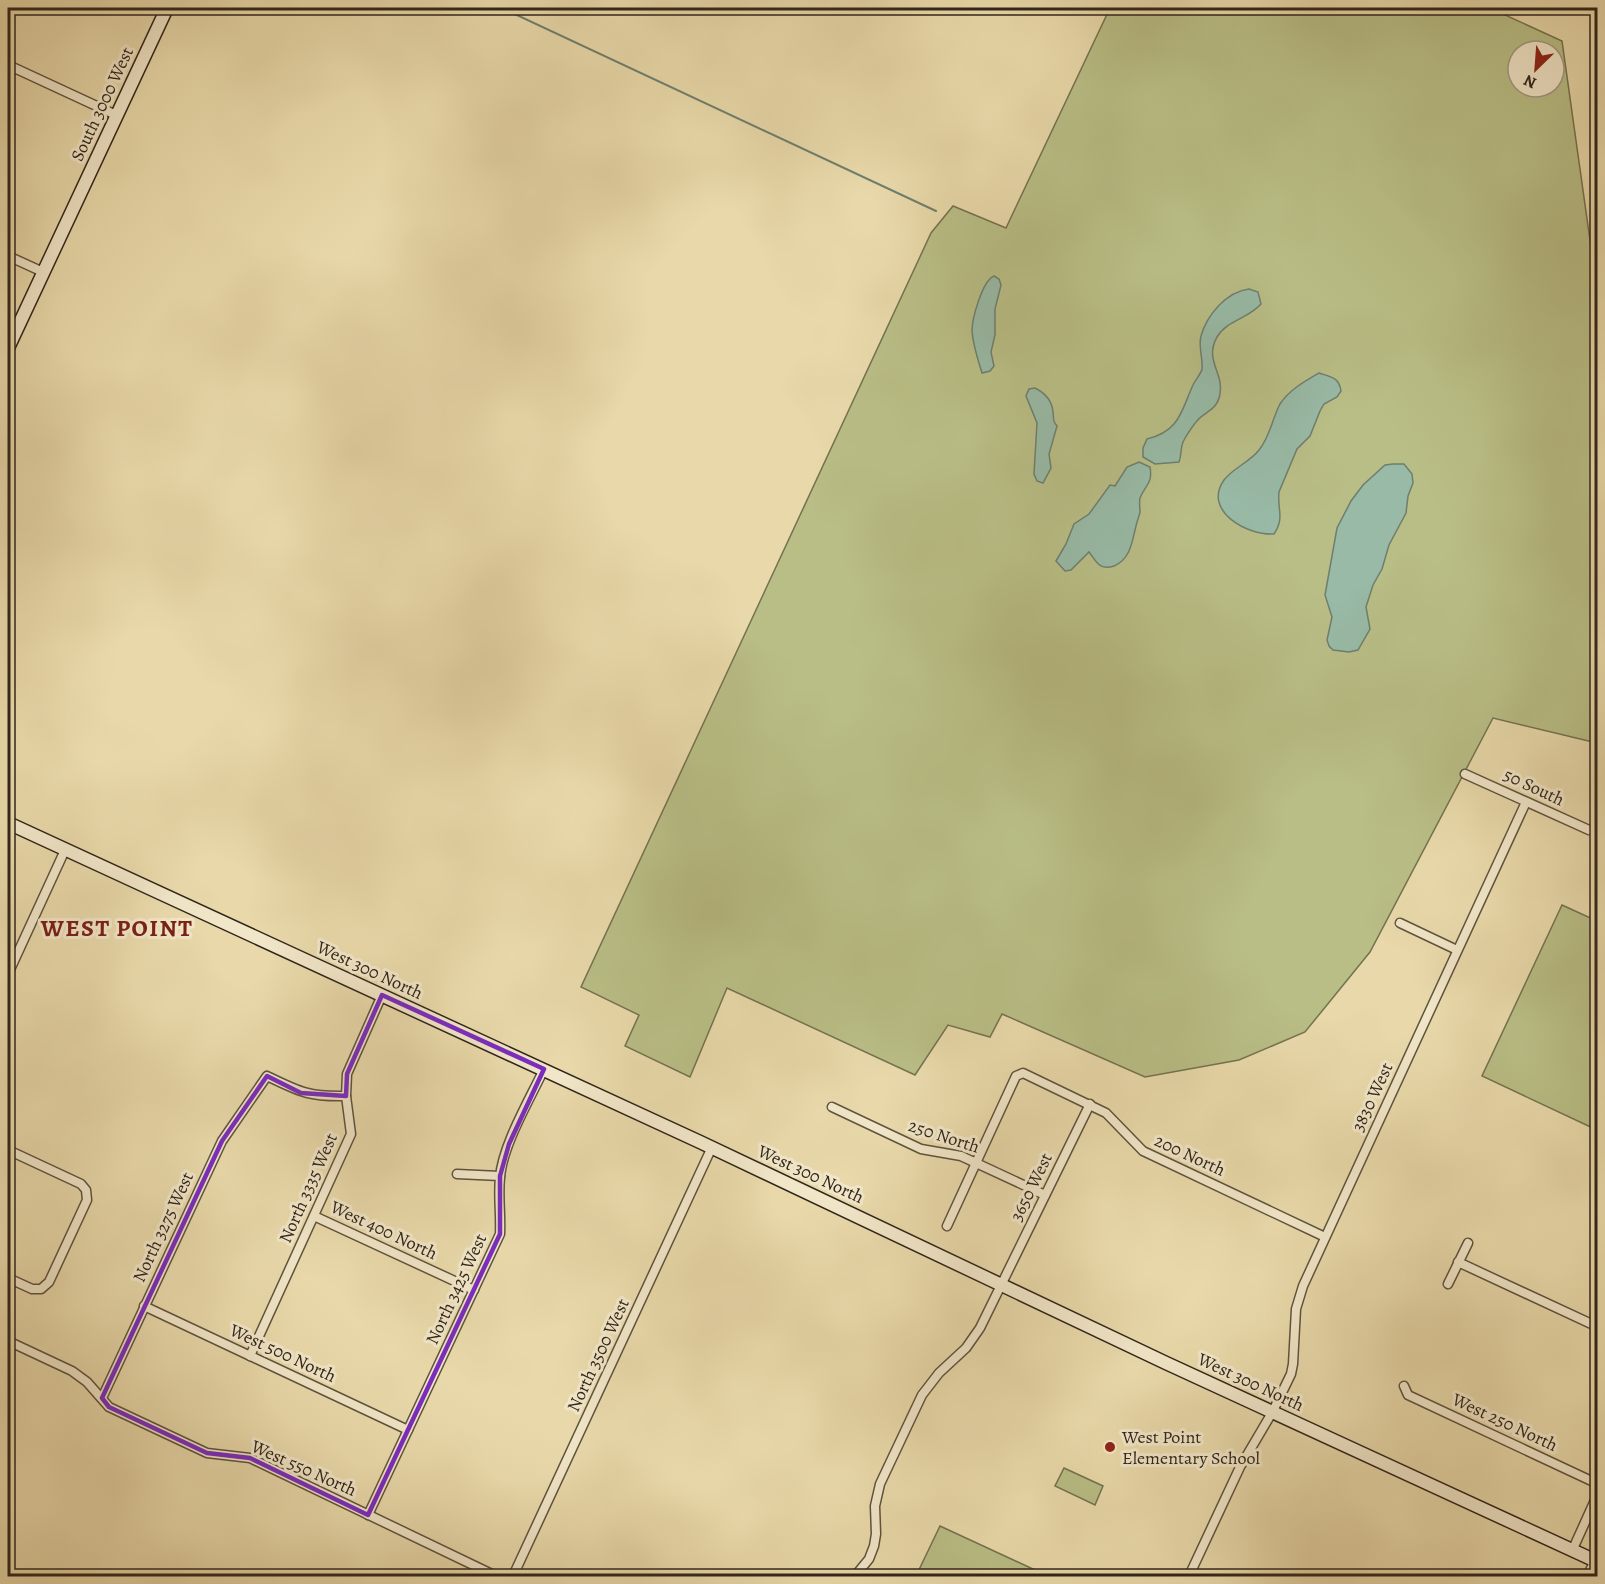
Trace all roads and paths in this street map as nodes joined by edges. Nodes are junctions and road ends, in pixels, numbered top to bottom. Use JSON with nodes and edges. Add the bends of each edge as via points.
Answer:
{"nodes":[{"id":1,"x":167,"y":8,"type":"edge"},
{"id":2,"x":8,"y":65,"type":"edge"},
{"id":3,"x":116,"y":115,"type":"junction"},
{"id":4,"x":8,"y":256,"type":"edge"},
{"id":5,"x":43,"y":272,"type":"junction"},
{"id":6,"x":8,"y":348,"type":"edge"},
{"id":7,"x":1465,"y":774,"type":"dead end"},
{"id":8,"x":1526,"y":802,"type":"junction"},
{"id":9,"x":8,"y":823,"type":"edge"},
{"id":10,"x":1589,"y":830,"type":"dead end"},
{"id":11,"x":65,"y":850,"type":"junction"},
{"id":12,"x":1400,"y":922,"type":"dead end"},
{"id":13,"x":1457,"y":951,"type":"junction"},
{"id":14,"x":8,"y":974,"type":"edge"},
{"id":15,"x":382,"y":995,"type":"junction"},
{"id":16,"x":543,"y":1069,"type":"junction"},
{"id":17,"x":346,"y":1096,"type":"junction"},
{"id":18,"x":1090,"y":1104,"type":"junction"},
{"id":19,"x":832,"y":1107,"type":"dead end"},
{"id":20,"x":712,"y":1147,"type":"junction"},
{"id":21,"x":8,"y":1150,"type":"edge"},
{"id":22,"x":975,"y":1163,"type":"junction"},
{"id":23,"x":457,"y":1174,"type":"dead end"},
{"id":24,"x":500,"y":1176,"type":"junction"},
{"id":25,"x":1046,"y":1195,"type":"junction"},
{"id":26,"x":314,"y":1216,"type":"junction"},
{"id":27,"x":947,"y":1226,"type":"dead end"},
{"id":28,"x":1325,"y":1237,"type":"junction"},
{"id":29,"x":1468,"y":1243,"type":"dead end"},
{"id":30,"x":1458,"y":1262,"type":"junction"},
{"id":31,"x":8,"y":1278,"type":"edge"},
{"id":32,"x":1002,"y":1284,"type":"junction"},
{"id":33,"x":1448,"y":1284,"type":"dead end"},
{"id":34,"x":474,"y":1290,"type":"junction"},
{"id":35,"x":144,"y":1306,"type":"junction"},
{"id":36,"x":1598,"y":1327,"type":"edge"},
{"id":37,"x":8,"y":1341,"type":"edge"},
{"id":38,"x":250,"y":1356,"type":"junction"},
{"id":39,"x":1404,"y":1386,"type":"dead end"},
{"id":40,"x":102,"y":1398,"type":"junction"},
{"id":41,"x":1273,"y":1411,"type":"junction"},
{"id":42,"x":408,"y":1430,"type":"junction"},
{"id":43,"x":1598,"y":1484,"type":"edge"},
{"id":44,"x":1598,"y":1491,"type":"edge"},
{"id":45,"x":368,"y":1515,"type":"junction"},
{"id":46,"x":1572,"y":1551,"type":"junction"},
{"id":47,"x":1596,"y":1562,"type":"edge"},
{"id":48,"x":496,"y":1576,"type":"edge"},
{"id":49,"x":513,"y":1576,"type":"edge"},
{"id":50,"x":855,"y":1576,"type":"edge"},
{"id":51,"x":1189,"y":1576,"type":"edge"},
{"id":52,"x":1587,"y":1576,"type":"edge"}],
"edges":[{"from":1,"to":3,"type":"main road","name":"South 3000 West"},
{"from":2,"to":3,"type":"street"},
{"from":3,"to":5,"type":"main road","name":"South 3000 West"},
{"from":4,"to":5,"type":"street"},
{"from":5,"to":6,"type":"main road","name":"South 3000 West"},
{"from":7,"to":8,"type":"street","name":"50 South"},
{"from":8,"to":10,"type":"street","name":"50 South"},
{"from":8,"to":13,"type":"street","name":"3830 West"},
{"from":9,"to":11,"type":"main road","name":"West 300 North"},
{"from":11,"to":14,"type":"street"},
{"from":11,"to":15,"type":"main road","name":"West 300 North"},
{"from":12,"to":13,"type":"street"},
{"from":13,"to":28,"type":"street","name":"3830 West"},
{"from":15,"to":16,"type":"main road","name":"West 300 North"},
{"from":15,"to":17,"type":"street","name":"North 3335 West","via":[[347,1074]]},
{"from":16,"to":20,"type":"main road","name":"West 300 North"},
{"from":16,"to":24,"type":"street","name":"North 3425 West","via":[[509,1144]]},
{"from":17,"to":26,"type":"street","name":"North 3335 West","via":[[351,1134]]},
{"from":17,"to":35,"type":"street","name":"North 3275 West","via":[[301,1093],[267,1076],[222,1141]]},
{"from":18,"to":22,"type":"street","name":"200 North","via":[[1019,1073]]},
{"from":18,"to":25,"type":"street","name":"3650 West"},
{"from":18,"to":28,"type":"street","name":"200 North","via":[[1106,1113],[1143,1151]]},
{"from":19,"to":22,"type":"street","name":"250 North","via":[[921,1149],[961,1156]]},
{"from":20,"to":32,"type":"main road","name":"West 300 North"},
{"from":20,"to":49,"type":"street","name":"North 3500 West"},
{"from":21,"to":31,"type":"street","via":[[81,1184],[87,1200],[49,1282],[41,1289],[32,1289]]},
{"from":22,"to":25,"type":"street","name":"250 North"},
{"from":22,"to":27,"type":"street"},
{"from":23,"to":24,"type":"street"},
{"from":24,"to":34,"type":"street","name":"North 3425 West","via":[[500,1234]]},
{"from":25,"to":32,"type":"street","name":"3650 West"},
{"from":26,"to":34,"type":"street","name":"West 400 North"},
{"from":26,"to":38,"type":"street","name":"North 3335 West"},
{"from":28,"to":41,"type":"street","name":"3830 West","via":[[1298,1298],[1293,1364]]},
{"from":29,"to":30,"type":"street"},
{"from":30,"to":33,"type":"street"},
{"from":30,"to":36,"type":"street"},
{"from":32,"to":41,"type":"main road","name":"West 300 North"},
{"from":32,"to":50,"type":"street","name":"3650 West","via":[[974,1338],[922,1395],[880,1484],[874,1546]]},
{"from":34,"to":42,"type":"street","name":"North 3425 West"},
{"from":35,"to":38,"type":"street","name":"West 500 North"},
{"from":35,"to":40,"type":"street","name":"North 3275 West"},
{"from":37,"to":40,"type":"street","name":"West 550 North","via":[[72,1371]]},
{"from":38,"to":42,"type":"street","name":"West 500 North"},
{"from":39,"to":43,"type":"street","name":"West 250 North","via":[[1408,1395]]},
{"from":40,"to":45,"type":"street","name":"West 550 North","via":[[109,1407],[207,1453],[250,1458]]},
{"from":41,"to":46,"type":"main road","name":"West 300 North"},
{"from":41,"to":51,"type":"street","name":"3830 West","via":[[1240,1467]]},
{"from":42,"to":45,"type":"street","name":"North 3425 West"},
{"from":44,"to":46,"type":"street"},
{"from":45,"to":48,"type":"street","name":"West 550 North"},
{"from":46,"to":47,"type":"main road","name":"West 300 North"},
{"from":47,"to":52,"type":"street"}]}
